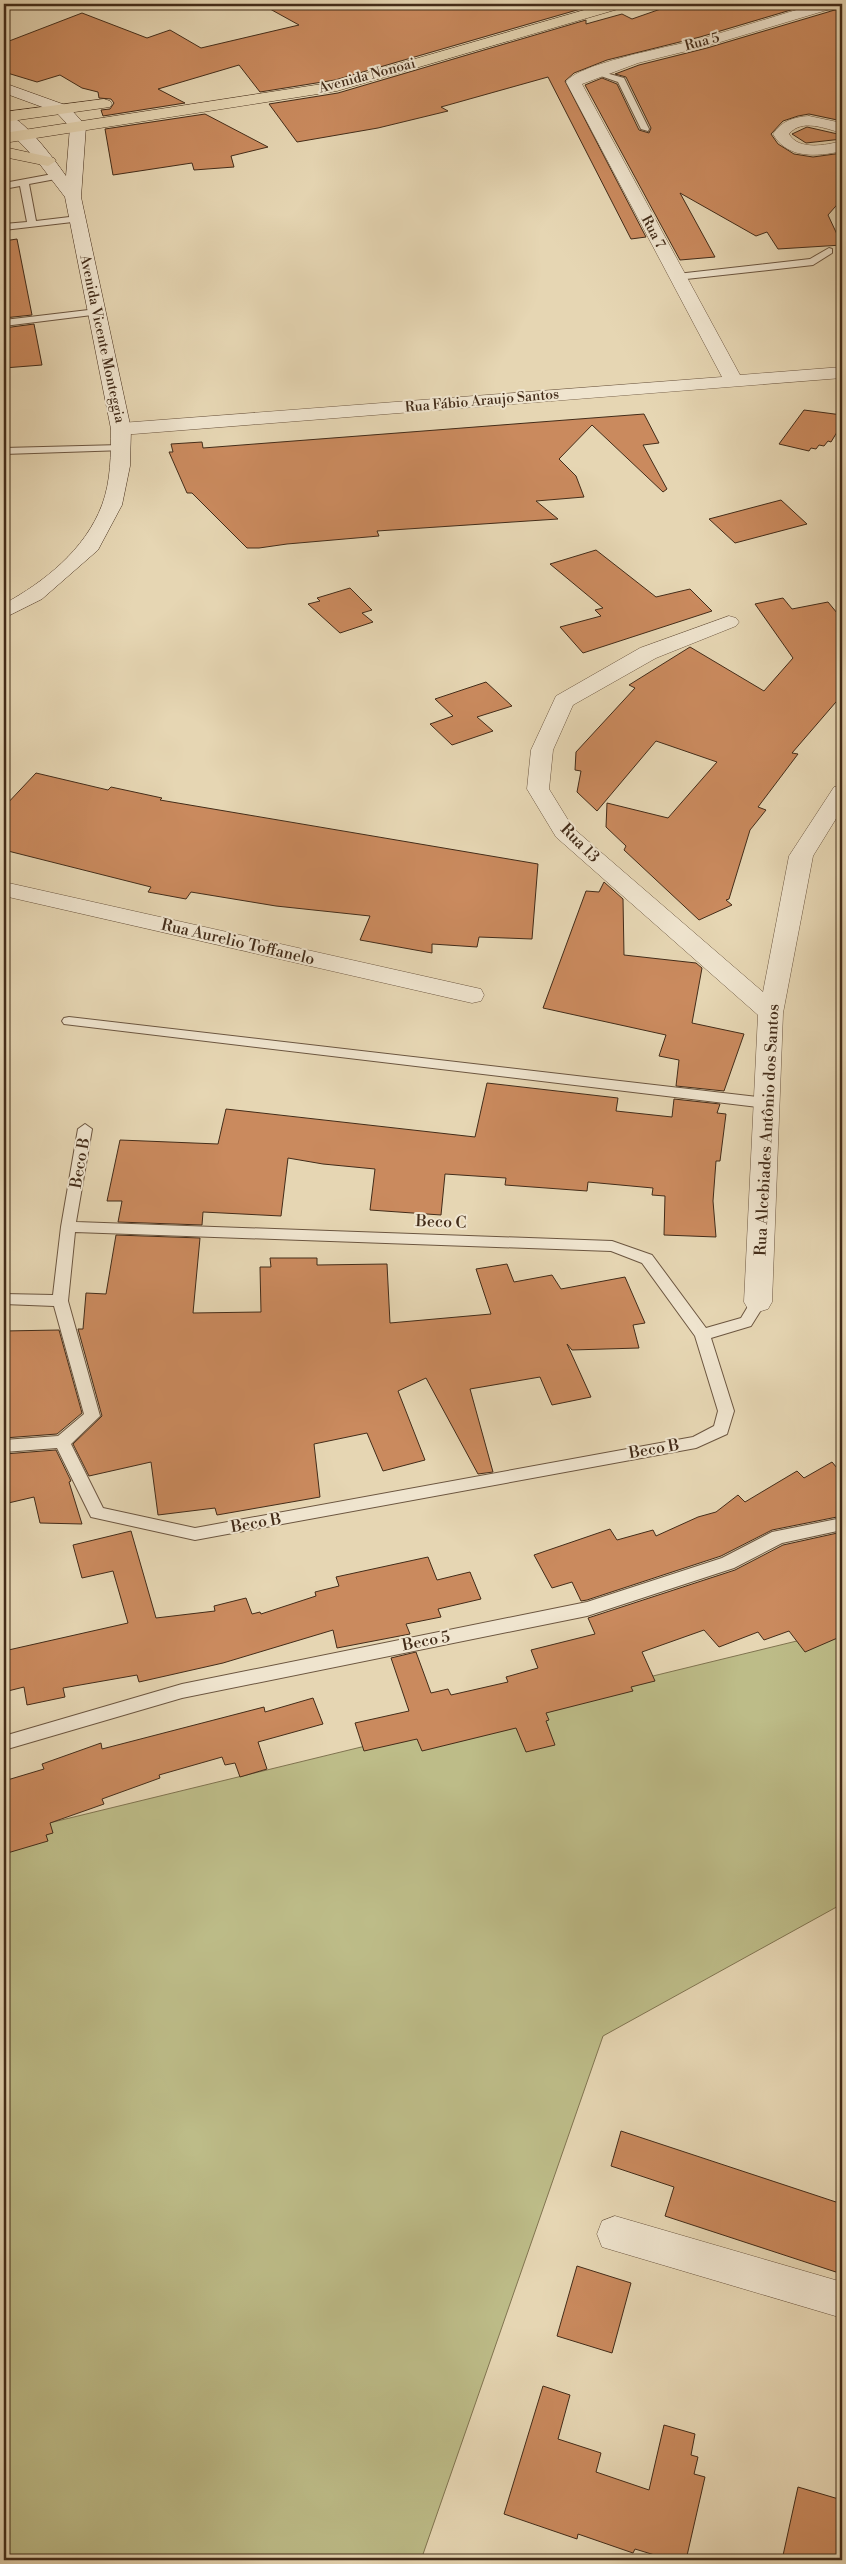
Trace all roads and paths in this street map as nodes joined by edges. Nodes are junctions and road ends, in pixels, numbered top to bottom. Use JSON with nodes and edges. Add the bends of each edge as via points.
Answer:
{"nodes":[{"id":1,"x":620,"y":4,"type":"edge"},
{"id":2,"x":832,"y":4,"type":"edge"},
{"id":3,"x":598,"y":72,"type":"junction"},
{"id":4,"x":279,"y":80,"type":"dead end"},
{"id":5,"x":574,"y":82,"type":"joint"},
{"id":6,"x":4,"y":88,"type":"edge"},
{"id":7,"x":195,"y":92,"type":"dead end"},
{"id":8,"x":118,"y":102,"type":"dead end"},
{"id":9,"x":62,"y":109,"type":"junction"},
{"id":10,"x":4,"y":118,"type":"edge"},
{"id":11,"x":78,"y":126,"type":"junction"},
{"id":12,"x":842,"y":128,"type":"edge"},
{"id":13,"x":645,"y":129,"type":"dead end"},
{"id":14,"x":24,"y":134,"type":"junction"},
{"id":15,"x":4,"y":138,"type":"edge"},
{"id":16,"x":842,"y":146,"type":"edge"},
{"id":17,"x":4,"y":152,"type":"edge"},
{"id":18,"x":48,"y":162,"type":"junction"},
{"id":19,"x":58,"y":176,"type":"junction"},
{"id":20,"x":24,"y":184,"type":"junction"},
{"id":21,"x":4,"y":186,"type":"edge"},
{"id":22,"x":73,"y":197,"type":"junction"},
{"id":23,"x":78,"y":219,"type":"junction"},
{"id":24,"x":32,"y":224,"type":"junction"},
{"id":25,"x":4,"y":226,"type":"edge"},
{"id":26,"x":829,"y":251,"type":"dead end"},
{"id":27,"x":678,"y":277,"type":"junction"},
{"id":28,"x":97,"y":312,"type":"junction"},
{"id":29,"x":4,"y":323,"type":"edge"},
{"id":30,"x":842,"y":373,"type":"edge"},
{"id":31,"x":734,"y":381,"type":"junction"},
{"id":32,"x":121,"y":439,"type":"junction"},
{"id":33,"x":4,"y":451,"type":"edge"},
{"id":34,"x":4,"y":612,"type":"edge"},
{"id":35,"x":730,"y":622,"type":"dead end"},
{"id":36,"x":842,"y":792,"type":"edge"},
{"id":37,"x":4,"y":889,"type":"edge"},
{"id":38,"x":472,"y":995,"type":"dead end"},
{"id":39,"x":771,"y":1012,"type":"junction"},
{"id":40,"x":69,"y":1021,"type":"dead end"},
{"id":41,"x":767,"y":1102,"type":"junction"},
{"id":42,"x":85,"y":1129,"type":"dead end"},
{"id":43,"x":68,"y":1227,"type":"junction"},
{"id":44,"x":4,"y":1299,"type":"edge"},
{"id":45,"x":60,"y":1301,"type":"junction"},
{"id":46,"x":758,"y":1302,"type":"joint"},
{"id":47,"x":702,"y":1335,"type":"junction"},
{"id":48,"x":62,"y":1442,"type":"junction"},
{"id":49,"x":4,"y":1446,"type":"edge"},
{"id":50,"x":842,"y":1524,"type":"edge"},
{"id":51,"x":4,"y":1743,"type":"edge"},
{"id":52,"x":616,"y":2234,"type":"dead end"},
{"id":53,"x":842,"y":2300,"type":"edge"}],
"edges":[{"from":1,"to":11,"type":"main road","name":"Avenida Nonoai","via":[[337,86]]},
{"from":2,"to":3,"type":"street","name":"Rua 5","via":[[633,59]]},
{"from":3,"to":5,"type":"street","name":"Rua 5"},
{"from":3,"to":13,"type":"lane","via":[[621,80]]},
{"from":4,"to":7,"type":"main road"},
{"from":5,"to":27,"type":"street","name":"Rua 7"},
{"from":6,"to":9,"type":"street"},
{"from":8,"to":9,"type":"main road"},
{"from":9,"to":10,"type":"main road"},
{"from":9,"to":11,"type":"street"},
{"from":10,"to":14,"type":"street","name":"Avenida Vicente Monteggia"},
{"from":11,"to":14,"type":"main road","name":"Avenida Nonoai"},
{"from":11,"to":22,"type":"street","name":"Avenida Vicente Monteggia"},
{"from":12,"to":16,"type":"street","via":[[805,122],[788,126],[780,134],[786,143],[804,149],[825,150]]},
{"from":14,"to":15,"type":"main road","name":"Avenida Nonoai"},
{"from":14,"to":18,"type":"street","name":"Avenida Vicente Monteggia"},
{"from":17,"to":18,"type":"main road"},
{"from":18,"to":19,"type":"street","name":"Avenida Vicente Monteggia"},
{"from":19,"to":20,"type":"lane"},
{"from":19,"to":22,"type":"street","name":"Avenida Vicente Monteggia"},
{"from":20,"to":21,"type":"lane"},
{"from":20,"to":24,"type":"lane"},
{"from":22,"to":23,"type":"street","name":"Avenida Vicente Monteggia"},
{"from":23,"to":24,"type":"lane"},
{"from":23,"to":28,"type":"street","name":"Avenida Vicente Monteggia"},
{"from":24,"to":25,"type":"lane"},
{"from":26,"to":27,"type":"lane","via":[[813,262]]},
{"from":27,"to":31,"type":"street","name":"Rua 7"},
{"from":28,"to":29,"type":"lane"},
{"from":28,"to":32,"type":"street","name":"Avenida Vicente Monteggia"},
{"from":30,"to":31,"type":"street","name":"Rua Fábio Araujo Santos"},
{"from":31,"to":32,"type":"street","name":"Rua Fábio Araujo Santos"},
{"from":32,"to":33,"type":"lane"},
{"from":32,"to":34,"type":"street","name":"Avenida Vicente Monteggia","via":[[120,466],[112,505],[88,550],[35,595]]},
{"from":35,"to":39,"type":"street","name":"Rua 13","via":[[648,653],[564,701],[542,750],[538,789],[564,832]]},
{"from":36,"to":39,"type":"street","name":"Rua Alcebiades Antônio dos Santos","via":[[801,856]]},
{"from":37,"to":38,"type":"street","name":"Rua Aurelio Toffanelo"},
{"from":39,"to":41,"type":"street","name":"Rua Alcebiades Antônio dos Santos"},
{"from":40,"to":41,"type":"lane"},
{"from":41,"to":46,"type":"street","name":"Rua Alcebiades Antônio dos Santos"},
{"from":42,"to":43,"type":"lane","name":"Beco B"},
{"from":43,"to":45,"type":"lane","name":"Beco B"},
{"from":43,"to":47,"type":"lane","name":"Beco C","via":[[612,1246],[647,1259]]},
{"from":44,"to":45,"type":"lane"},
{"from":45,"to":48,"type":"lane","name":"Beco B","via":[[92,1416]]},
{"from":46,"to":47,"type":"lane","via":[[746,1322]]},
{"from":47,"to":48,"type":"lane","name":"Beco B","via":[[726,1411],[721,1430],[696,1442],[195,1534],[97,1513]]},
{"from":48,"to":49,"type":"lane"},
{"from":50,"to":51,"type":"lane","name":"Beco 5","via":[[778,1537],[728,1563],[587,1609],[182,1691]]},
{"from":52,"to":53,"type":"street"}]}
